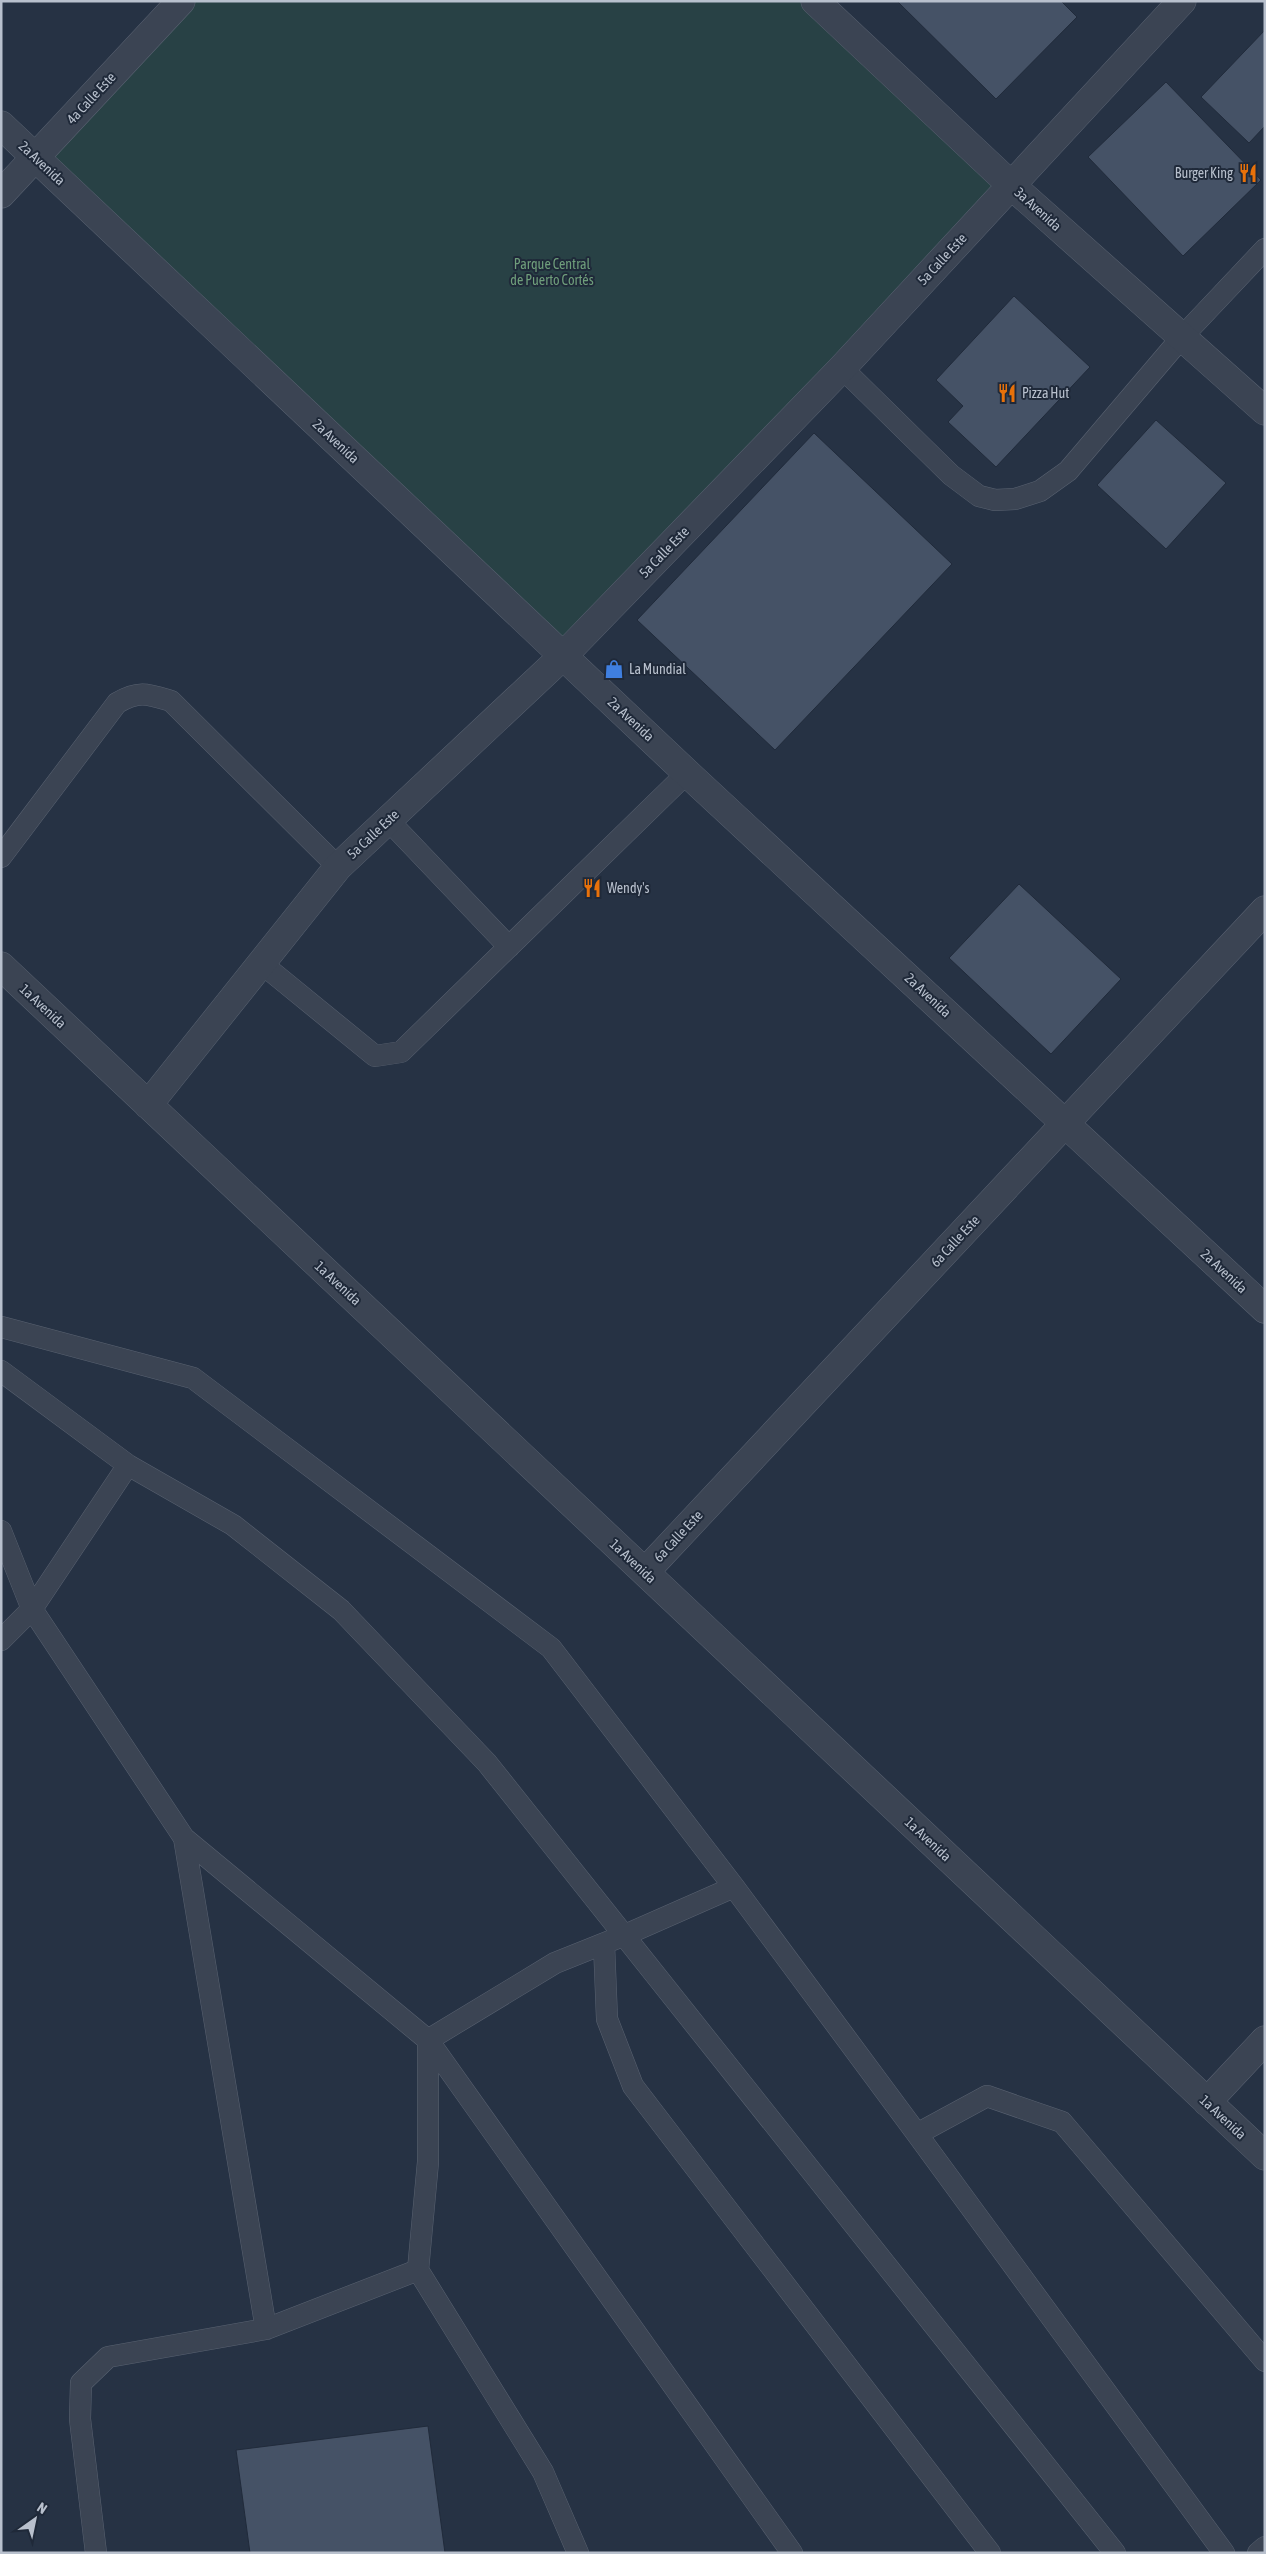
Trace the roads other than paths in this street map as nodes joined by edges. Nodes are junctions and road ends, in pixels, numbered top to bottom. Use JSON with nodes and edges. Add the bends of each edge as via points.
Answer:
{"nodes":[{"id":1,"x":181,"y":1,"type":"edge"},
{"id":2,"x":815,"y":1,"type":"edge"},
{"id":3,"x":1182,"y":1,"type":"edge"},
{"id":4,"x":1,"y":125,"type":"edge"},
{"id":5,"x":36,"y":157,"type":"junction"},
{"id":6,"x":1010,"y":184,"type":"junction"},
{"id":7,"x":1,"y":194,"type":"edge"},
{"id":8,"x":1265,"y":248,"type":"edge"},
{"id":9,"x":1182,"y":337,"type":"junction"},
{"id":10,"x":842,"y":368,"type":"junction"},
{"id":11,"x":1265,"y":411,"type":"edge"},
{"id":12,"x":563,"y":656,"type":"junction"},
{"id":13,"x":687,"y":773,"type":"junction"},
{"id":14,"x":388,"y":820,"type":"junction"},
{"id":15,"x":1,"y":857,"type":"edge"},
{"id":16,"x":338,"y":867,"type":"junction"},
{"id":17,"x":1265,"y":910,"type":"edge"},
{"id":18,"x":509,"y":947,"type":"junction"},
{"id":19,"x":261,"y":963,"type":"junction"},
{"id":20,"x":1,"y":966,"type":"edge"},
{"id":21,"x":148,"y":1105,"type":"junction"},
{"id":22,"x":1066,"y":1122,"type":"junction"},
{"id":23,"x":1265,"y":1309,"type":"edge"},
{"id":24,"x":1,"y":1327,"type":"edge"},
{"id":25,"x":1,"y":1371,"type":"edge"},
{"id":26,"x":128,"y":1465,"type":"junction"},
{"id":27,"x":1,"y":1531,"type":"edge"},
{"id":28,"x":644,"y":1572,"type":"junction"},
{"id":29,"x":32,"y":1609,"type":"junction"},
{"id":30,"x":1,"y":1640,"type":"edge"},
{"id":31,"x":184,"y":1838,"type":"junction"},
{"id":32,"x":734,"y":1887,"type":"junction"},
{"id":33,"x":625,"y":1936,"type":"junction"},
{"id":34,"x":604,"y":1944,"type":"junction"},
{"id":35,"x":428,"y":2040,"type":"junction"},
{"id":36,"x":1265,"y":2040,"type":"edge"},
{"id":37,"x":1207,"y":2102,"type":"junction"},
{"id":38,"x":917,"y":2134,"type":"junction"},
{"id":39,"x":1265,"y":2156,"type":"edge"},
{"id":40,"x":418,"y":2270,"type":"junction"},
{"id":41,"x":266,"y":2329,"type":"junction"},
{"id":42,"x":1265,"y":2361,"type":"edge"},
{"id":43,"x":1265,"y":2547,"type":"edge"},
{"id":44,"x":96,"y":2553,"type":"edge"},
{"id":45,"x":578,"y":2553,"type":"edge"},
{"id":46,"x":792,"y":2553,"type":"edge"},
{"id":47,"x":990,"y":2553,"type":"edge"},
{"id":48,"x":1115,"y":2553,"type":"edge"},
{"id":49,"x":1224,"y":2553,"type":"edge"},
{"id":50,"x":1258,"y":2553,"type":"edge"}],
"edges":[{"from":1,"to":5,"type":"street","name":"4a Calle Este"},
{"from":2,"to":6,"type":"street","name":"3a Avenida"},
{"from":3,"to":6,"type":"street","name":"5a Calle Este"},
{"from":4,"to":5,"type":"street","name":"2a Avenida"},
{"from":5,"to":7,"type":"street","name":"4a Calle Este"},
{"from":5,"to":12,"type":"street","name":"2a Avenida"},
{"from":6,"to":9,"type":"street","name":"3a Avenida"},
{"from":6,"to":10,"type":"street","name":"5a Calle Este"},
{"from":8,"to":9,"type":"lane"},
{"from":9,"to":10,"type":"lane","via":[[1068,471],[1040,491],[1015,499],[995,500],[979,496],[951,475]]},
{"from":9,"to":11,"type":"street","name":"3a Avenida"},
{"from":10,"to":12,"type":"street","name":"5a Calle Este"},
{"from":12,"to":13,"type":"street","name":"2a Avenida"},
{"from":12,"to":14,"type":"street","name":"5a Calle Este"},
{"from":13,"to":18,"type":"lane"},
{"from":13,"to":22,"type":"street","name":"2a Avenida"},
{"from":14,"to":16,"type":"street","name":"5a Calle Este"},
{"from":14,"to":18,"type":"lane"},
{"from":15,"to":16,"type":"lane","via":[[117,703],[130,695],[144,694],[171,701]]},
{"from":16,"to":19,"type":"street","name":"5a Calle Este"},
{"from":17,"to":22,"type":"street","name":"6a Calle Este"},
{"from":18,"to":19,"type":"lane","via":[[401,1052],[375,1056]]},
{"from":19,"to":21,"type":"street","name":"5a Calle Este"},
{"from":20,"to":21,"type":"street","name":"1a Avenida"},
{"from":21,"to":28,"type":"street","name":"1a Avenida"},
{"from":22,"to":23,"type":"street","name":"2a Avenida"},
{"from":22,"to":28,"type":"street","name":"6a Calle Este"},
{"from":24,"to":32,"type":"lane","via":[[193,1378],[551,1648]]},
{"from":25,"to":26,"type":"lane"},
{"from":26,"to":29,"type":"lane"},
{"from":26,"to":33,"type":"lane","via":[[234,1525],[341,1610],[487,1763]]},
{"from":27,"to":29,"type":"lane"},
{"from":28,"to":37,"type":"street","name":"1a Avenida"},
{"from":29,"to":30,"type":"lane"},
{"from":29,"to":31,"type":"lane"},
{"from":31,"to":35,"type":"lane"},
{"from":31,"to":41,"type":"lane"},
{"from":32,"to":33,"type":"lane"},
{"from":32,"to":38,"type":"lane"},
{"from":33,"to":34,"type":"lane"},
{"from":33,"to":48,"type":"lane"},
{"from":34,"to":35,"type":"lane","via":[[556,1963]]},
{"from":34,"to":47,"type":"lane","via":[[607,2019],[633,2086]]},
{"from":35,"to":40,"type":"lane","via":[[428,2162]]},
{"from":35,"to":46,"type":"lane"},
{"from":36,"to":37,"type":"street"},
{"from":37,"to":39,"type":"street","name":"1a Avenida"},
{"from":38,"to":42,"type":"lane","via":[[986,2096],[1062,2122]]},
{"from":38,"to":49,"type":"lane"},
{"from":40,"to":41,"type":"lane"},
{"from":40,"to":45,"type":"lane","via":[[543,2472]]},
{"from":41,"to":44,"type":"lane","via":[[108,2357],[81,2383],[80,2419]]},
{"from":43,"to":50,"type":"lane"}]}
